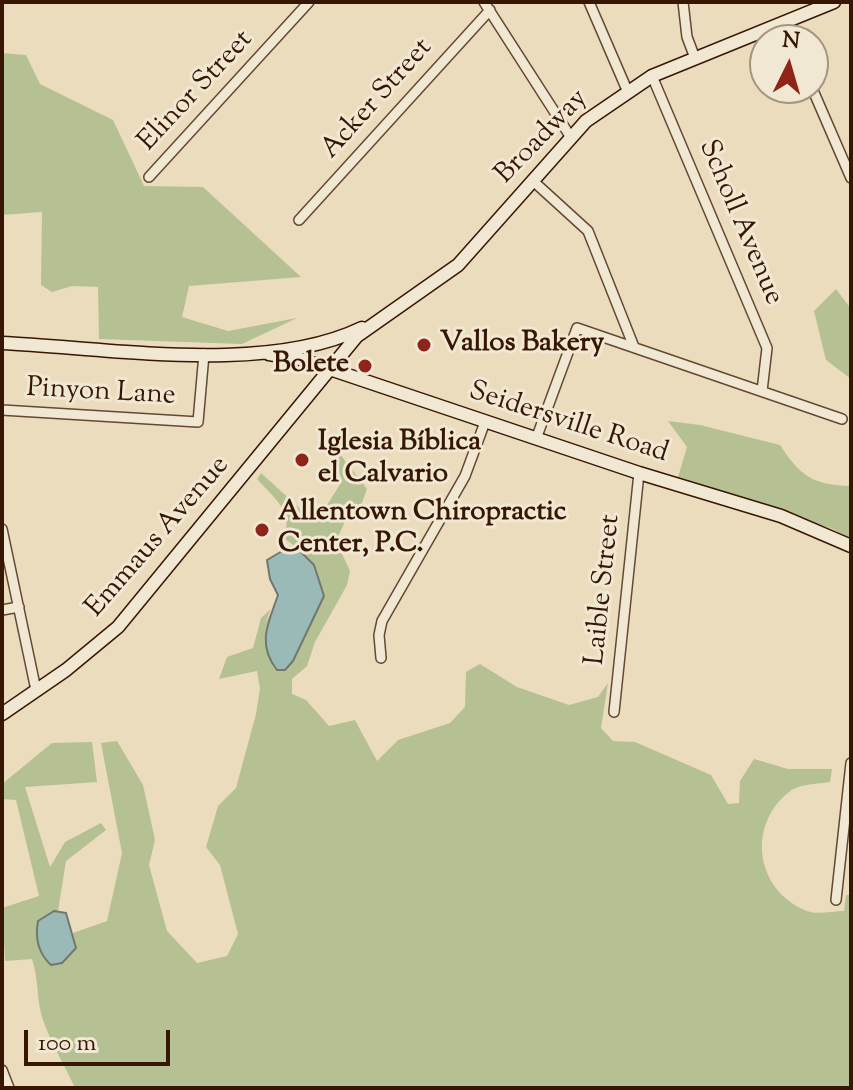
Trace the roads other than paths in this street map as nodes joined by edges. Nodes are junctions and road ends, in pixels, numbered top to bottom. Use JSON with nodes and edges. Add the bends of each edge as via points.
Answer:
{"nodes":[{"id":1,"x":309,"y":2,"type":"edge"},
{"id":2,"x":589,"y":2,"type":"edge"},
{"id":3,"x":683,"y":2,"type":"edge"},
{"id":4,"x":834,"y":2,"type":"edge"},
{"id":5,"x":487,"y":6,"type":"edge"},
{"id":6,"x":784,"y":22,"type":"joint"},
{"id":7,"x":695,"y":58,"type":"junction"},
{"id":8,"x":652,"y":76,"type":"junction"},
{"id":9,"x":627,"y":90,"type":"junction"},
{"id":10,"x":819,"y":104,"type":"edge"},
{"id":11,"x":570,"y":136,"type":"junction"},
{"id":12,"x":149,"y":177,"type":"dead end"},
{"id":13,"x":851,"y":178,"type":"edge"},
{"id":14,"x":532,"y":180,"type":"junction"},
{"id":15,"x":299,"y":220,"type":"dead end"},
{"id":16,"x":376,"y":321,"type":"junction"},
{"id":17,"x":2,"y":343,"type":"edge"},
{"id":18,"x":634,"y":347,"type":"junction"},
{"id":19,"x":204,"y":354,"type":"junction"},
{"id":20,"x":269,"y":354,"type":"junction"},
{"id":21,"x":330,"y":370,"type":"junction"},
{"id":22,"x":762,"y":391,"type":"junction"},
{"id":23,"x":2,"y":410,"type":"edge"},
{"id":24,"x":842,"y":419,"type":"dead end"},
{"id":25,"x":485,"y":422,"type":"junction"},
{"id":26,"x":536,"y":439,"type":"junction"},
{"id":27,"x":639,"y":473,"type":"junction"},
{"id":28,"x":2,"y":529,"type":"edge"},
{"id":29,"x":851,"y":546,"type":"edge"},
{"id":30,"x":19,"y":607,"type":"junction"},
{"id":31,"x":2,"y":610,"type":"edge"},
{"id":32,"x":381,"y":658,"type":"dead end"},
{"id":33,"x":36,"y":690,"type":"junction"},
{"id":34,"x":614,"y":712,"type":"dead end"},
{"id":35,"x":2,"y":714,"type":"edge"},
{"id":36,"x":851,"y":763,"type":"edge"},
{"id":37,"x":836,"y":900,"type":"dead end"},
{"id":38,"x":2,"y":1070,"type":"edge"},
{"id":39,"x":9,"y":1088,"type":"edge"}],
"edges":[{"from":1,"to":12,"type":"street","name":"Elinor Street"},
{"from":2,"to":9,"type":"street"},
{"from":3,"to":7,"type":"street"},
{"from":4,"to":6,"type":"main road","name":"Broadway"},
{"from":5,"to":11,"type":"street"},
{"from":5,"to":15,"type":"street","name":"Acker Street"},
{"from":6,"to":7,"type":"main road","name":"Broadway"},
{"from":7,"to":8,"type":"main road","name":"Broadway"},
{"from":8,"to":9,"type":"main road","name":"Broadway"},
{"from":8,"to":22,"type":"street","name":"Scholl Avenue","via":[[767,348]]},
{"from":9,"to":11,"type":"main road","name":"Broadway"},
{"from":10,"to":13,"type":"street"},
{"from":11,"to":14,"type":"main road","name":"Broadway"},
{"from":14,"to":16,"type":"main road","name":"Broadway","via":[[458,265]]},
{"from":14,"to":18,"type":"street","via":[[588,231]]},
{"from":16,"to":20,"type":"main road","via":[[315,346]]},
{"from":16,"to":21,"type":"main road","name":"Broadway"},
{"from":17,"to":19,"type":"main road"},
{"from":18,"to":22,"type":"street"},
{"from":18,"to":26,"type":"street","via":[[577,328]]},
{"from":19,"to":20,"type":"main road"},
{"from":19,"to":23,"type":"street","name":"Pinyon Lane","via":[[198,422]]},
{"from":20,"to":21,"type":"main road","name":"Seidersville Road"},
{"from":21,"to":25,"type":"main road","name":"Seidersville Road"},
{"from":21,"to":33,"type":"main road","name":"Emmaus Avenue","via":[[136,607],[93,649]]},
{"from":22,"to":24,"type":"street"},
{"from":25,"to":26,"type":"main road","name":"Seidersville Road"},
{"from":25,"to":32,"type":"street","via":[[465,476],[382,621]]},
{"from":26,"to":27,"type":"main road","name":"Seidersville Road"},
{"from":27,"to":29,"type":"main road","name":"Seidersville Road","via":[[781,516]]},
{"from":27,"to":34,"type":"street","name":"Laible Street"},
{"from":28,"to":30,"type":"street"},
{"from":30,"to":31,"type":"street"},
{"from":30,"to":33,"type":"street"},
{"from":33,"to":35,"type":"main road","name":"Emmaus Avenue"},
{"from":36,"to":37,"type":"street"},
{"from":38,"to":39,"type":"street"}]}
